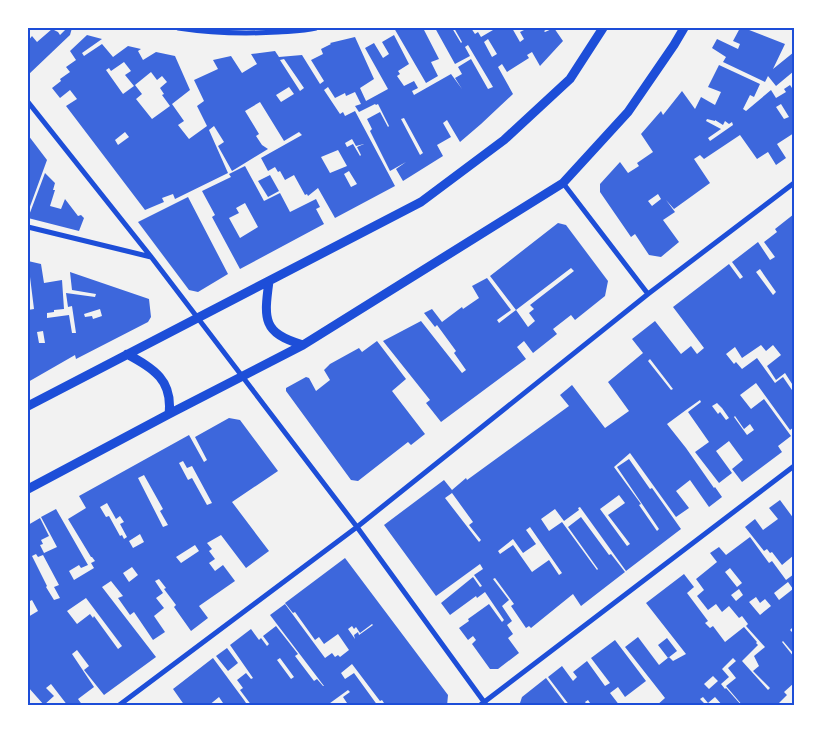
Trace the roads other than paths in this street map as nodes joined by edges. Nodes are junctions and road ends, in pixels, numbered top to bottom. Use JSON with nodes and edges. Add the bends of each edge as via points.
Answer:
{"nodes":[{"id":1,"x":178,"y":28,"type":"edge"},
{"id":2,"x":316,"y":28,"type":"edge"},
{"id":3,"x":603,"y":28,"type":"edge"},
{"id":4,"x":684,"y":28,"type":"edge"},
{"id":5,"x":28,"y":102,"type":"edge"},
{"id":6,"x":563,"y":183,"type":"junction"},
{"id":7,"x":794,"y":183,"type":"edge"},
{"id":8,"x":28,"y":226,"type":"edge"},
{"id":9,"x":152,"y":258,"type":"junction"},
{"id":10,"x":269,"y":281,"type":"junction"},
{"id":11,"x":648,"y":294,"type":"junction"},
{"id":12,"x":197,"y":317,"type":"junction"},
{"id":13,"x":303,"y":345,"type":"junction"},
{"id":14,"x":127,"y":354,"type":"junction"},
{"id":15,"x":241,"y":376,"type":"junction"},
{"id":16,"x":28,"y":406,"type":"edge"},
{"id":17,"x":169,"y":414,"type":"junction"},
{"id":18,"x":794,"y":466,"type":"edge"},
{"id":19,"x":28,"y":490,"type":"edge"},
{"id":20,"x":357,"y":527,"type":"junction"},
{"id":21,"x":483,"y":704,"type":"edge"},
{"id":22,"x":118,"y":706,"type":"edge"}],
"edges":[{"from":1,"to":2,"type":"street","via":[[249,34]]},
{"from":3,"to":10,"type":"street","via":[[570,79],[504,140],[421,202]]},
{"from":4,"to":6,"type":"street","via":[[628,112]]},
{"from":5,"to":9,"type":"street"},
{"from":6,"to":11,"type":"street"},
{"from":6,"to":13,"type":"street"},
{"from":7,"to":11,"type":"street"},
{"from":8,"to":9,"type":"street"},
{"from":9,"to":12,"type":"street"},
{"from":10,"to":12,"type":"street"},
{"from":10,"to":13,"type":"street","via":[[268,323],[279,336]]},
{"from":11,"to":20,"type":"street"},
{"from":12,"to":14,"type":"street"},
{"from":12,"to":15,"type":"street"},
{"from":13,"to":15,"type":"street"},
{"from":14,"to":16,"type":"street"},
{"from":14,"to":17,"type":"street","via":[[158,372],[168,390]]},
{"from":15,"to":17,"type":"street"},
{"from":15,"to":20,"type":"street"},
{"from":17,"to":19,"type":"street"},
{"from":18,"to":21,"type":"street"},
{"from":20,"to":21,"type":"street"},
{"from":20,"to":22,"type":"street"}]}
